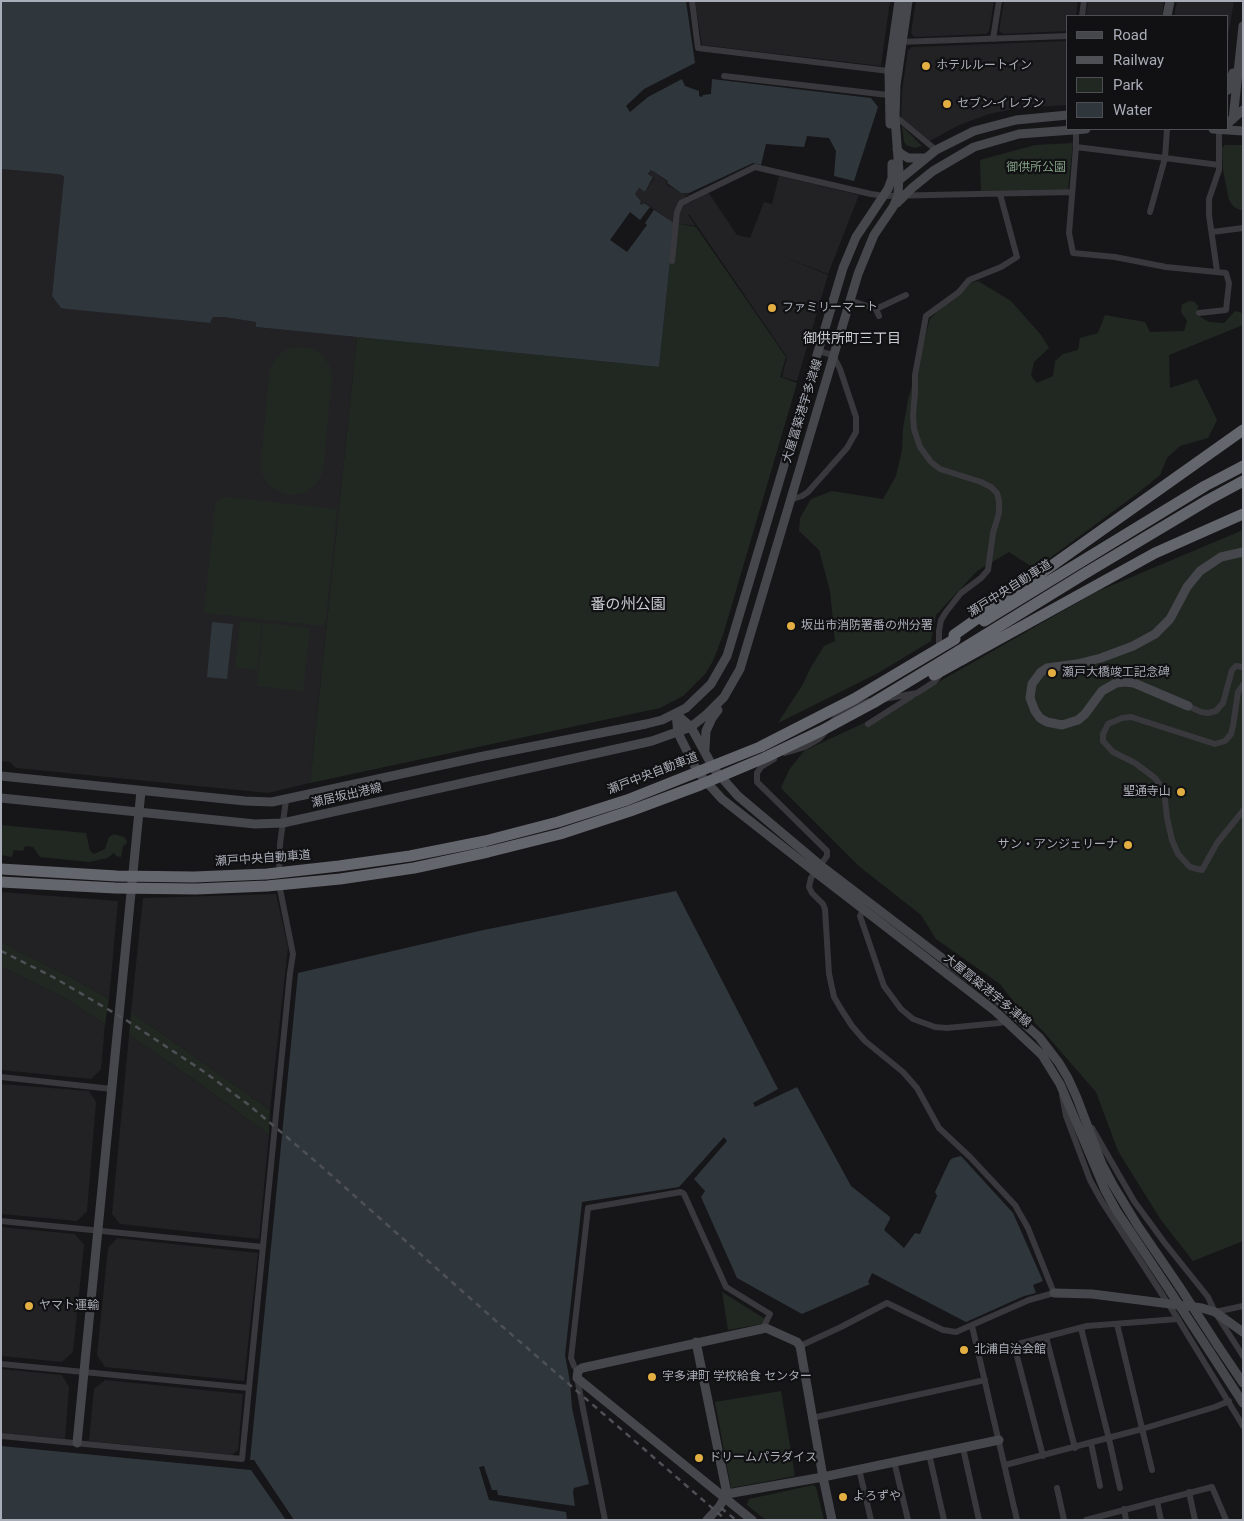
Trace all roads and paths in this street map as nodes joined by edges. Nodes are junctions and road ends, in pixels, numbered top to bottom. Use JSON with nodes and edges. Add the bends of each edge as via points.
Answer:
{"nodes":[{"id":1,"x":692,"y":1,"type":"edge"},
{"id":2,"x":899,"y":1,"type":"edge"},
{"id":3,"x":908,"y":1,"type":"edge"},
{"id":4,"x":999,"y":1,"type":"edge"},
{"id":5,"x":1084,"y":1,"type":"edge"},
{"id":6,"x":1170,"y":1,"type":"edge"},
{"id":7,"x":1082,"y":15,"type":"edge"},
{"id":8,"x":1167,"y":15,"type":"edge"},
{"id":9,"x":1243,"y":20,"type":"edge"},
{"id":10,"x":1243,"y":26,"type":"edge"},
{"id":11,"x":1066,"y":36,"type":"edge"},
{"id":12,"x":993,"y":39,"type":"junction"},
{"id":13,"x":897,"y":42,"type":"junction"},
{"id":14,"x":889,"y":71,"type":"junction"},
{"id":15,"x":724,"y":76,"type":"dead end"},
{"id":16,"x":1229,"y":87,"type":"edge"},
{"id":17,"x":888,"y":95,"type":"junction"},
{"id":18,"x":1243,"y":110,"type":"edge"},
{"id":19,"x":1066,"y":115,"type":"edge"},
{"id":20,"x":892,"y":116,"type":"junction"},
{"id":21,"x":1229,"y":120,"type":"edge"},
{"id":22,"x":1243,"y":120,"type":"edge"},
{"id":23,"x":1066,"y":130,"type":"edge"},
{"id":24,"x":1076,"y":130,"type":"edge"},
{"id":25,"x":1167,"y":130,"type":"edge"},
{"id":26,"x":1219,"y":130,"type":"edge"},
{"id":27,"x":1229,"y":130,"type":"edge"},
{"id":28,"x":1242,"y":131,"type":"edge"},
{"id":29,"x":1076,"y":147,"type":"junction"},
{"id":30,"x":897,"y":148,"type":"junction"},
{"id":31,"x":936,"y":150,"type":"junction"},
{"id":32,"x":926,"y":157,"type":"junction"},
{"id":33,"x":1165,"y":158,"type":"junction"},
{"id":34,"x":892,"y":162,"type":"junction"},
{"id":35,"x":1219,"y":165,"type":"junction"},
{"id":36,"x":933,"y":171,"type":"junction"},
{"id":37,"x":901,"y":175,"type":"junction"},
{"id":38,"x":1072,"y":192,"type":"junction"},
{"id":39,"x":1000,"y":194,"type":"junction"},
{"id":40,"x":884,"y":196,"type":"junction"},
{"id":41,"x":901,"y":196,"type":"junction"},
{"id":42,"x":1150,"y":212,"type":"dead end"},
{"id":43,"x":1243,"y":228,"type":"edge"},
{"id":44,"x":1212,"y":232,"type":"junction"},
{"id":45,"x":672,"y":260,"type":"dead end"},
{"id":46,"x":1217,"y":271,"type":"junction"},
{"id":47,"x":906,"y":295,"type":"dead end"},
{"id":48,"x":849,"y":300,"type":"junction"},
{"id":49,"x":876,"y":308,"type":"junction"},
{"id":50,"x":1199,"y":313,"type":"dead end"},
{"id":51,"x":879,"y":316,"type":"dead end"},
{"id":52,"x":818,"y":351,"type":"junction"},
{"id":53,"x":833,"y":355,"type":"junction"},
{"id":54,"x":1243,"y":430,"type":"edge"},
{"id":55,"x":1243,"y":466,"type":"edge"},
{"id":56,"x":1243,"y":481,"type":"edge"},
{"id":57,"x":790,"y":500,"type":"junction"},
{"id":58,"x":1243,"y":514,"type":"edge"},
{"id":59,"x":1243,"y":552,"type":"edge"},
{"id":60,"x":754,"y":565,"type":"junction"},
{"id":61,"x":769,"y":570,"type":"junction"},
{"id":62,"x":954,"y":637,"type":"junction"},
{"id":63,"x":961,"y":655,"type":"junction"},
{"id":64,"x":1243,"y":667,"type":"edge"},
{"id":65,"x":740,"y":669,"type":"junction"},
{"id":66,"x":1243,"y":685,"type":"edge"},
{"id":67,"x":917,"y":693,"type":"junction"},
{"id":68,"x":1188,"y":706,"type":"joint"},
{"id":69,"x":676,"y":714,"type":"junction"},
{"id":70,"x":868,"y":724,"type":"dead end"},
{"id":71,"x":692,"y":727,"type":"junction"},
{"id":72,"x":678,"y":733,"type":"junction"},
{"id":73,"x":708,"y":758,"type":"junction"},
{"id":74,"x":1,"y":776,"type":"edge"},
{"id":75,"x":141,"y":791,"type":"junction"},
{"id":76,"x":1,"y":798,"type":"edge"},
{"id":77,"x":286,"y":800,"type":"junction"},
{"id":78,"x":1243,"y":811,"type":"edge"},
{"id":79,"x":139,"y":812,"type":"junction"},
{"id":80,"x":283,"y":823,"type":"junction"},
{"id":81,"x":1,"y":869,"type":"edge"},
{"id":82,"x":817,"y":869,"type":"junction"},
{"id":83,"x":1,"y":882,"type":"edge"},
{"id":84,"x":863,"y":910,"type":"junction"},
{"id":85,"x":938,"y":961,"type":"junction"},
{"id":86,"x":1011,"y":1018,"type":"junction"},
{"id":87,"x":1,"y":1077,"type":"edge"},
{"id":88,"x":1060,"y":1084,"type":"junction"},
{"id":89,"x":112,"y":1089,"type":"junction"},
{"id":90,"x":1085,"y":1116,"type":"junction"},
{"id":91,"x":1,"y":1221,"type":"edge"},
{"id":92,"x":98,"y":1230,"type":"junction"},
{"id":93,"x":263,"y":1247,"type":"junction"},
{"id":94,"x":1175,"y":1289,"type":"junction"},
{"id":95,"x":1054,"y":1293,"type":"junction"},
{"id":96,"x":1208,"y":1297,"type":"junction"},
{"id":97,"x":1168,"y":1303,"type":"junction"},
{"id":98,"x":1243,"y":1306,"type":"edge"},
{"id":99,"x":1202,"y":1308,"type":"junction"},
{"id":100,"x":1215,"y":1312,"type":"junction"},
{"id":101,"x":1178,"y":1318,"type":"junction"},
{"id":102,"x":1117,"y":1324,"type":"junction"},
{"id":103,"x":972,"y":1326,"type":"junction"},
{"id":104,"x":766,"y":1328,"type":"junction"},
{"id":105,"x":1081,"y":1328,"type":"junction"},
{"id":106,"x":1243,"y":1332,"type":"edge"},
{"id":107,"x":1046,"y":1337,"type":"junction"},
{"id":108,"x":696,"y":1342,"type":"junction"},
{"id":109,"x":800,"y":1346,"type":"junction"},
{"id":110,"x":1214,"y":1349,"type":"junction"},
{"id":111,"x":1243,"y":1356,"type":"edge"},
{"id":112,"x":1,"y":1364,"type":"edge"},
{"id":113,"x":84,"y":1372,"type":"junction"},
{"id":114,"x":578,"y":1374,"type":"junction"},
{"id":115,"x":986,"y":1380,"type":"junction"},
{"id":116,"x":1243,"y":1383,"type":"edge"},
{"id":117,"x":249,"y":1388,"type":"junction"},
{"id":118,"x":1229,"y":1401,"type":"junction"},
{"id":119,"x":1243,"y":1403,"type":"edge"},
{"id":120,"x":812,"y":1418,"type":"junction"},
{"id":121,"x":1243,"y":1426,"type":"edge"},
{"id":122,"x":1142,"y":1429,"type":"junction"},
{"id":123,"x":1,"y":1436,"type":"edge"},
{"id":124,"x":1109,"y":1438,"type":"junction"},
{"id":125,"x":999,"y":1440,"type":"junction"},
{"id":126,"x":77,"y":1443,"type":"junction"},
{"id":127,"x":1091,"y":1443,"type":"junction"},
{"id":128,"x":963,"y":1448,"type":"junction"},
{"id":129,"x":1075,"y":1448,"type":"junction"},
{"id":130,"x":928,"y":1454,"type":"junction"},
{"id":131,"x":1043,"y":1456,"type":"junction"},
{"id":132,"x":894,"y":1461,"type":"junction"},
{"id":133,"x":1005,"y":1465,"type":"junction"},
{"id":134,"x":1154,"y":1466,"type":"dead end"},
{"id":135,"x":859,"y":1469,"type":"junction"},
{"id":136,"x":823,"y":1477,"type":"junction"},
{"id":137,"x":1100,"y":1486,"type":"dead end"},
{"id":138,"x":1057,"y":1488,"type":"dead end"},
{"id":139,"x":1120,"y":1488,"type":"dead end"},
{"id":140,"x":1189,"y":1492,"type":"junction"},
{"id":141,"x":726,"y":1496,"type":"junction"},
{"id":142,"x":1157,"y":1500,"type":"junction"},
{"id":143,"x":1124,"y":1509,"type":"junction"},
{"id":144,"x":1089,"y":1519,"type":"edge"},
{"id":145,"x":605,"y":1520,"type":"edge"},
{"id":146,"x":707,"y":1520,"type":"edge"},
{"id":147,"x":752,"y":1520,"type":"edge"},
{"id":148,"x":832,"y":1520,"type":"edge"},
{"id":149,"x":871,"y":1520,"type":"edge"},
{"id":150,"x":908,"y":1520,"type":"edge"},
{"id":151,"x":944,"y":1520,"type":"edge"},
{"id":152,"x":979,"y":1520,"type":"edge"},
{"id":153,"x":1017,"y":1520,"type":"edge"},
{"id":154,"x":1064,"y":1520,"type":"edge"},
{"id":155,"x":1126,"y":1520,"type":"edge"},
{"id":156,"x":1161,"y":1520,"type":"edge"},
{"id":157,"x":1195,"y":1520,"type":"edge"},
{"id":158,"x":1226,"y":1520,"type":"edge"}],
"edges":[{"from":1,"to":14,"type":"street","via":[[698,48]]},
{"from":2,"to":13,"type":"main road","name":"大屋冨築港宇多津線"},
{"from":3,"to":13,"type":"main road","name":"大屋冨築港宇多津線"},
{"from":4,"to":12,"type":"street"},
{"from":5,"to":7,"type":"street"},
{"from":6,"to":8,"type":"main road"},
{"from":9,"to":16,"type":"main road"},
{"from":10,"to":21,"type":"main road"},
{"from":11,"to":12,"type":"street"},
{"from":12,"to":13,"type":"street"},
{"from":13,"to":14,"type":"main road","name":"大屋冨築港宇多津線"},
{"from":13,"to":20,"type":"main road","name":"大屋冨築港宇多津線"},
{"from":14,"to":17,"type":"main road","name":"大屋冨築港宇多津線"},
{"from":15,"to":17,"type":"street"},
{"from":17,"to":20,"type":"main road","name":"大屋冨築港宇多津線"},
{"from":18,"to":21,"type":"main road"},
{"from":19,"to":31,"type":"main road","via":[[988,127],[961,136]]},
{"from":20,"to":30,"type":"main road","name":"大屋冨築港宇多津線"},
{"from":20,"to":31,"type":"street"},
{"from":20,"to":34,"type":"main road","name":"大屋冨築港宇多津線"},
{"from":21,"to":22,"type":"main road"},
{"from":21,"to":28,"type":"main road"},
{"from":23,"to":36,"type":"main road","via":[[1004,137],[974,147]]},
{"from":24,"to":29,"type":"street"},
{"from":25,"to":33,"type":"street"},
{"from":26,"to":35,"type":"street"},
{"from":27,"to":28,"type":"main road"},
{"from":29,"to":33,"type":"street"},
{"from":29,"to":38,"type":"street"},
{"from":30,"to":32,"type":"main road","via":[[908,158]]},
{"from":30,"to":37,"type":"main road","name":"大屋冨築港宇多津線"},
{"from":31,"to":32,"type":"main road"},
{"from":32,"to":37,"type":"main road"},
{"from":33,"to":35,"type":"street"},
{"from":33,"to":42,"type":"street"},
{"from":34,"to":37,"type":"main road"},
{"from":34,"to":40,"type":"main road","name":"大屋冨築港宇多津線","via":[[892,178]]},
{"from":35,"to":44,"type":"street","via":[[1209,199]]},
{"from":36,"to":37,"type":"main road"},
{"from":36,"to":41,"type":"main road"},
{"from":37,"to":40,"type":"main road"},
{"from":37,"to":41,"type":"main road","name":"大屋冨築港宇多津線"},
{"from":38,"to":39,"type":"street"},
{"from":38,"to":46,"type":"street","via":[[1069,233],[1073,253]]},
{"from":39,"to":41,"type":"street"},
{"from":39,"to":67,"type":"street","via":[[1016,257],[969,280],[959,292],[926,316],[915,375],[913,415],[920,447],[940,469],[991,487],[999,501],[988,570],[962,593],[941,620],[938,639],[940,675]]},
{"from":40,"to":41,"type":"street"},
{"from":40,"to":45,"type":"street","via":[[755,167],[681,203],[677,212]]},
{"from":40,"to":52,"type":"main road","name":"大屋冨築港宇多津線","via":[[865,222],[849,253]]},
{"from":41,"to":48,"type":"main road","name":"大屋冨築港宇多津線","via":[[869,245]]},
{"from":43,"to":44,"type":"street"},
{"from":44,"to":46,"type":"street"},
{"from":46,"to":50,"type":"street","via":[[1226,273],[1229,283],[1226,310]]},
{"from":47,"to":49,"type":"street"},
{"from":48,"to":49,"type":"street"},
{"from":48,"to":53,"type":"main road","name":"大屋冨築港宇多津線"},
{"from":49,"to":51,"type":"street"},
{"from":52,"to":53,"type":"street"},
{"from":52,"to":60,"type":"main road","name":"大屋冨築港宇多津線"},
{"from":53,"to":57,"type":"main road","name":"大屋冨築港宇多津線"},
{"from":53,"to":57,"type":"street","via":[[856,417],[856,432],[847,448],[808,492]]},
{"from":54,"to":62,"type":"highway"},
{"from":55,"to":62,"type":"highway","name":"瀬戸中央自動車道"},
{"from":56,"to":63,"type":"highway","name":"瀬戸中央自動車道","via":[[1093,569]]},
{"from":57,"to":61,"type":"main road","name":"大屋冨築港宇多津線"},
{"from":58,"to":63,"type":"highway","via":[[1155,554],[1045,615]]},
{"from":59,"to":68,"type":"main road","via":[[1221,557],[1200,571],[1187,587],[1170,620],[1155,634],[1101,658],[1047,668],[1032,684],[1030,698],[1040,718],[1062,725],[1078,720],[1102,691],[1116,683],[1134,683]]},
{"from":60,"to":61,"type":"main road"},
{"from":60,"to":69,"type":"main road","name":"大屋冨築港宇多津線","via":[[723,666],[703,693]]},
{"from":61,"to":65,"type":"main road","name":"大屋冨築港宇多津線"},
{"from":62,"to":81,"type":"highway","name":"瀬戸中央自動車道","bridge":true,"via":[[823,716],[776,739],[627,800],[485,841],[410,856],[267,874],[117,876]]},
{"from":63,"to":83,"type":"highway","name":"瀬戸中央自動車道","bridge":true,"via":[[901,695],[746,765],[630,811],[560,834],[488,852],[414,868],[294,883],[196,889]]},
{"from":64,"to":68,"type":"street","via":[[1236,666],[1232,670],[1222,703],[1216,711],[1201,712]]},
{"from":65,"to":71,"type":"main road","name":"大屋冨築港宇多津線","via":[[724,697]]},
{"from":65,"to":73,"type":"main road","via":[[706,731],[704,744]]},
{"from":66,"to":78,"type":"street","via":[[1238,692],[1234,726],[1225,742],[1216,744],[1131,717],[1108,724],[1103,734],[1103,741],[1112,752],[1135,763],[1155,778],[1164,790],[1172,840],[1178,854],[1190,867],[1202,870],[1217,842]]},
{"from":67,"to":70,"type":"street"},
{"from":67,"to":82,"type":"street","via":[[852,706],[833,719],[819,739],[772,759],[757,773],[757,782],[828,851]]},
{"from":69,"to":71,"type":"main road","name":"大屋冨築港宇多津線"},
{"from":69,"to":72,"type":"main road","name":"大屋冨築港宇多津線"},
{"from":69,"to":77,"type":"main road","name":"瀬居坂出港線","via":[[646,724]]},
{"from":71,"to":72,"type":"main road","name":"瀬居坂出港線"},
{"from":71,"to":73,"type":"main road","name":"大屋冨築港宇多津線"},
{"from":72,"to":80,"type":"main road","name":"瀬居坂出港線","via":[[652,742]]},
{"from":72,"to":82,"type":"main road","name":"大屋冨築港宇多津線","via":[[702,777],[722,800]]},
{"from":73,"to":82,"type":"main road","name":"大屋冨築港宇多津線","via":[[738,796]]},
{"from":74,"to":75,"type":"main road","name":"瀬居坂出港線"},
{"from":75,"to":77,"type":"main road","name":"瀬居坂出港線","via":[[258,802]]},
{"from":75,"to":79,"type":"main road"},
{"from":76,"to":79,"type":"main road","name":"瀬居坂出港線"},
{"from":77,"to":80,"type":"street"},
{"from":79,"to":80,"type":"main road","name":"瀬居坂出港線","via":[[255,824]]},
{"from":79,"to":89,"type":"main road"},
{"from":80,"to":93,"type":"street","via":[[279,879],[293,954]]},
{"from":82,"to":84,"type":"main road","name":"大屋冨築港宇多津線"},
{"from":82,"to":85,"type":"main road","name":"大屋冨築港宇多津線"},
{"from":82,"to":95,"type":"street","via":[[809,887],[825,909],[829,974],[834,997],[865,1041],[917,1088],[939,1128],[1015,1205],[1028,1228]]},
{"from":84,"to":85,"type":"main road","name":"大屋冨築港宇多津線"},
{"from":84,"to":86,"type":"street","via":[[860,916],[884,986],[901,1009],[913,1018],[947,1028],[999,1023]]},
{"from":85,"to":86,"type":"main road","name":"大屋冨築港宇多津線"},
{"from":86,"to":88,"type":"main road","name":"大屋冨築港宇多津線","via":[[1042,1055]]},
{"from":86,"to":90,"type":"main road","name":"大屋冨築港宇多津線","via":[[1039,1037],[1059,1063]]},
{"from":87,"to":89,"type":"street"},
{"from":88,"to":94,"type":"main road","name":"大屋冨築港宇多津線","via":[[1095,1170],[1116,1210]]},
{"from":88,"to":97,"type":"street","via":[[1066,1116],[1090,1180]]},
{"from":89,"to":92,"type":"main road"},
{"from":90,"to":94,"type":"main road","name":"大屋冨築港宇多津線","via":[[1102,1164]]},
{"from":90,"to":96,"type":"street","via":[[1139,1208]]},
{"from":91,"to":92,"type":"street"},
{"from":92,"to":93,"type":"street"},
{"from":92,"to":113,"type":"main road"},
{"from":93,"to":117,"type":"street"},
{"from":94,"to":110,"type":"main road","name":"大屋冨築港宇多津線","bridge":true},
{"from":95,"to":97,"type":"main road"},
{"from":95,"to":103,"type":"street","via":[[1029,1300]]},
{"from":96,"to":99,"type":"street"},
{"from":96,"to":100,"type":"street"},
{"from":97,"to":99,"type":"main road"},
{"from":97,"to":101,"type":"street"},
{"from":98,"to":100,"type":"street"},
{"from":99,"to":100,"type":"main road"},
{"from":100,"to":106,"type":"main road"},
{"from":100,"to":111,"type":"street"},
{"from":101,"to":102,"type":"street"},
{"from":101,"to":118,"type":"street"},
{"from":102,"to":105,"type":"street"},
{"from":102,"to":122,"type":"street"},
{"from":103,"to":109,"type":"street","via":[[956,1332],[944,1330],[888,1302]]},
{"from":103,"to":115,"type":"street"},
{"from":104,"to":108,"type":"main road"},
{"from":104,"to":109,"type":"main road"},
{"from":104,"to":114,"type":"street","via":[[770,1314],[726,1287],[684,1194],[588,1208],[571,1358]]},
{"from":105,"to":107,"type":"street"},
{"from":105,"to":124,"type":"street"},
{"from":107,"to":129,"type":"street"},
{"from":107,"to":131,"type":"street","via":[[1014,1345]]},
{"from":108,"to":114,"type":"main road","via":[[582,1368]]},
{"from":108,"to":141,"type":"main road"},
{"from":109,"to":120,"type":"main road"},
{"from":110,"to":116,"type":"main road","name":"大屋冨築港宇多津線"},
{"from":110,"to":119,"type":"main road","name":"大屋冨築港宇多津線"},
{"from":112,"to":113,"type":"street"},
{"from":113,"to":117,"type":"street"},
{"from":113,"to":126,"type":"main road"},
{"from":114,"to":141,"type":"main road"},
{"from":114,"to":145,"type":"street"},
{"from":115,"to":120,"type":"street"},
{"from":115,"to":125,"type":"street"},
{"from":117,"to":126,"type":"street","via":[[242,1459]]},
{"from":118,"to":121,"type":"street"},
{"from":118,"to":122,"type":"street"},
{"from":120,"to":136,"type":"main road"},
{"from":122,"to":124,"type":"street"},
{"from":122,"to":134,"type":"street"},
{"from":123,"to":126,"type":"street"},
{"from":124,"to":127,"type":"street"},
{"from":124,"to":139,"type":"street"},
{"from":125,"to":128,"type":"main road"},
{"from":125,"to":133,"type":"street"},
{"from":127,"to":129,"type":"street"},
{"from":127,"to":137,"type":"street"},
{"from":128,"to":130,"type":"main road"},
{"from":128,"to":152,"type":"street"},
{"from":129,"to":131,"type":"street"},
{"from":130,"to":132,"type":"main road"},
{"from":130,"to":151,"type":"street"},
{"from":131,"to":133,"type":"street"},
{"from":132,"to":135,"type":"main road"},
{"from":132,"to":150,"type":"street"},
{"from":133,"to":153,"type":"street"},
{"from":135,"to":136,"type":"main road"},
{"from":135,"to":149,"type":"street"},
{"from":136,"to":141,"type":"main road"},
{"from":136,"to":148,"type":"main road"},
{"from":138,"to":154,"type":"street"},
{"from":140,"to":142,"type":"street"},
{"from":140,"to":157,"type":"street"},
{"from":140,"to":158,"type":"street","via":[[1212,1486]]},
{"from":141,"to":146,"type":"main road"},
{"from":141,"to":147,"type":"main road"},
{"from":142,"to":143,"type":"street"},
{"from":142,"to":156,"type":"street"},
{"from":143,"to":144,"type":"street"},
{"from":143,"to":155,"type":"street"}]}
